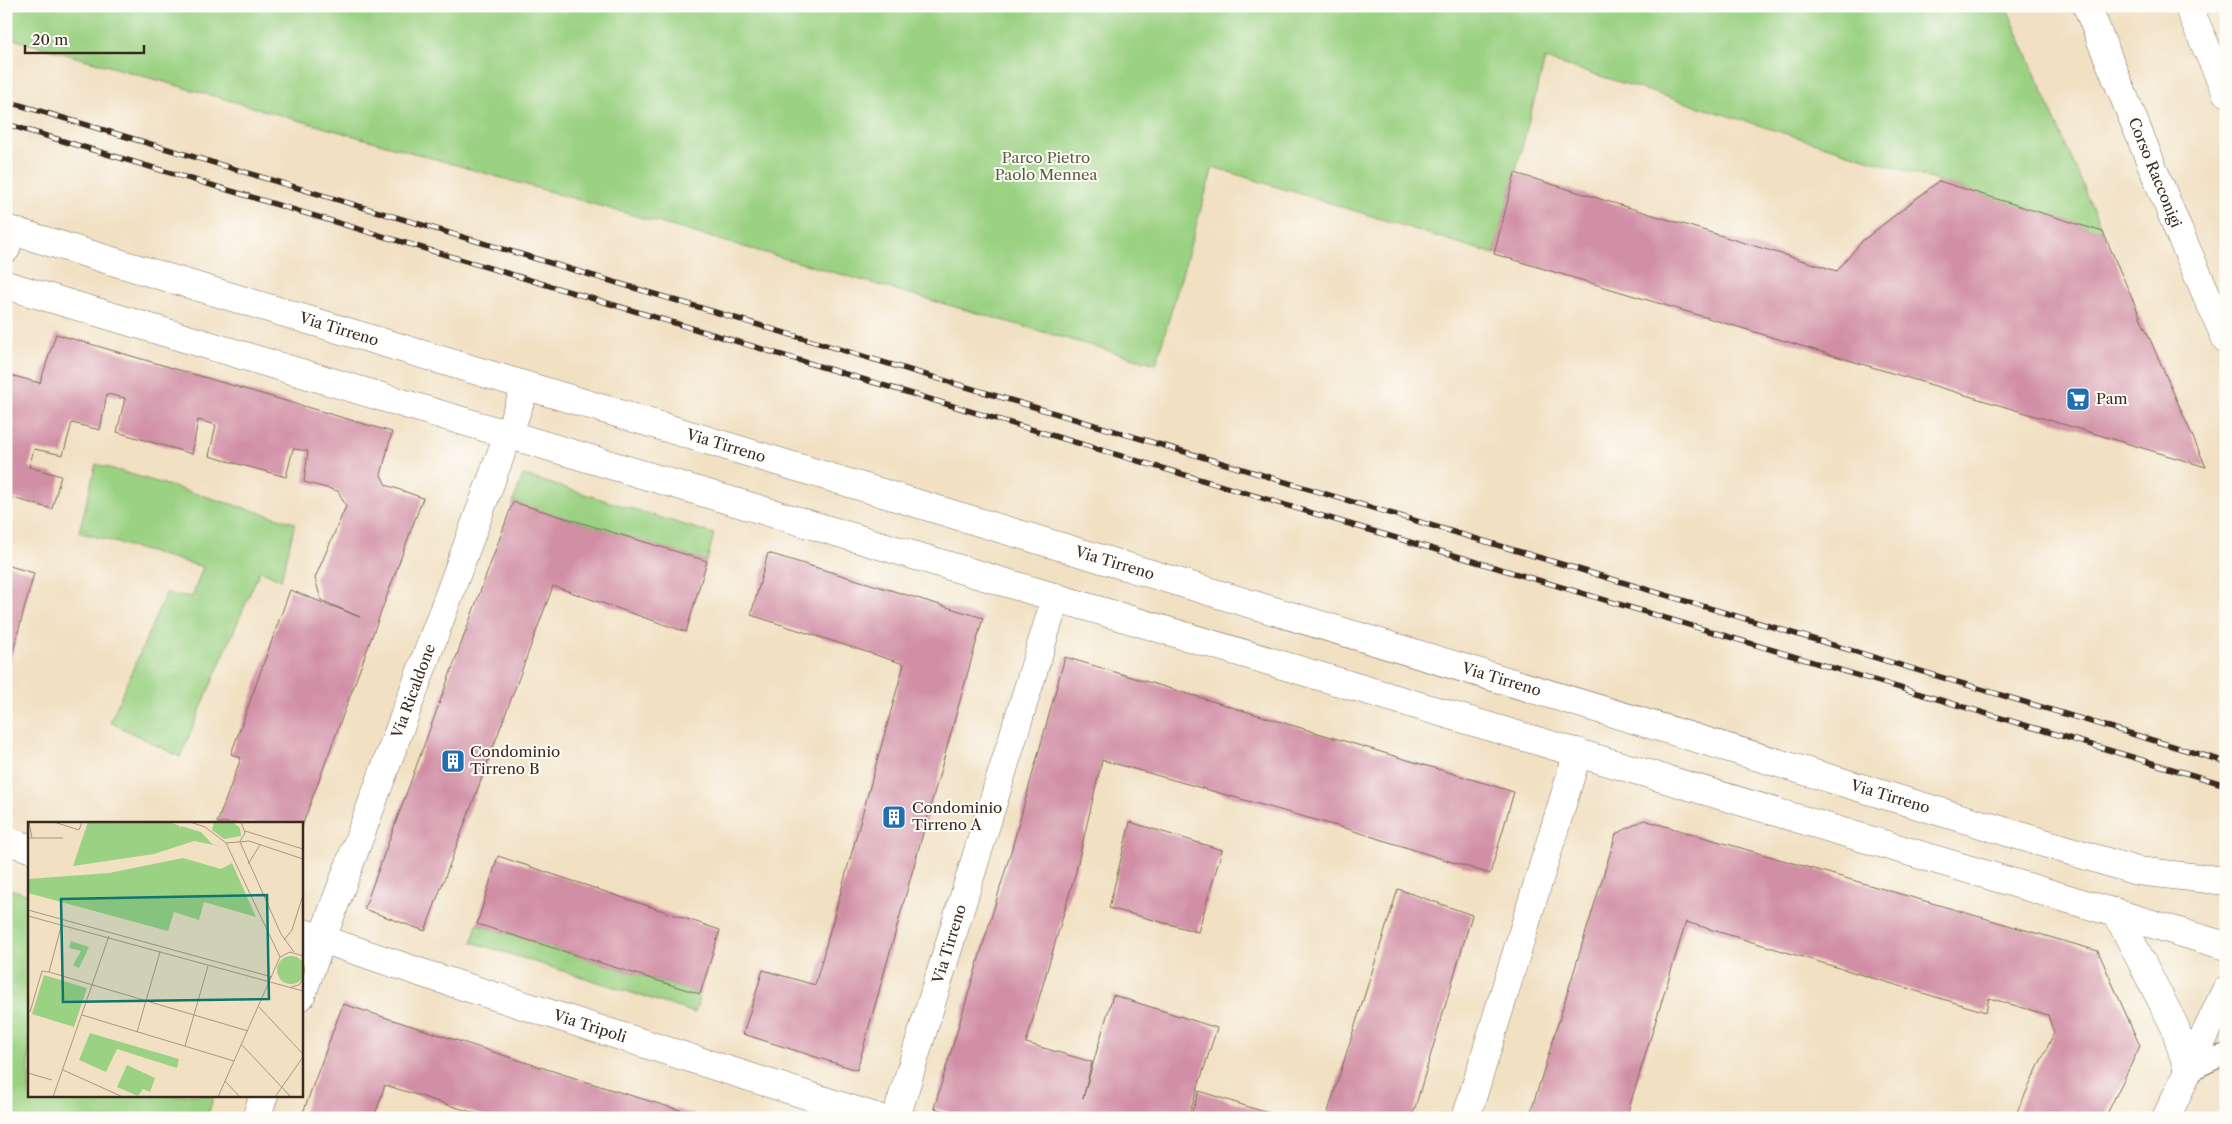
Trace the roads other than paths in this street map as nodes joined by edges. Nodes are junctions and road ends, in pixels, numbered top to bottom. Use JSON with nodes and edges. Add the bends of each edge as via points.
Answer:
{"nodes":[{"id":1,"x":2087,"y":6,"type":"edge"},
{"id":2,"x":2188,"y":6,"type":"edge"},
{"id":3,"x":2226,"y":92,"type":"edge"},
{"id":4,"x":8,"y":236,"type":"edge"},
{"id":5,"x":6,"y":285,"type":"edge"},
{"id":6,"x":2226,"y":339,"type":"edge"},
{"id":7,"x":526,"y":386,"type":"junction"},
{"id":8,"x":509,"y":434,"type":"junction"},
{"id":9,"x":1056,"y":597,"type":"junction"},
{"id":10,"x":1578,"y":752,"type":"junction"},
{"id":11,"x":6,"y":840,"type":"edge"},
{"id":12,"x":28,"y":848,"type":"edge"},
{"id":13,"x":2226,"y":881,"type":"edge"},
{"id":14,"x":2116,"y":912,"type":"junction"},
{"id":15,"x":311,"y":936,"type":"edge"},
{"id":16,"x":2226,"y":946,"type":"edge"},
{"id":17,"x":302,"y":990,"type":"edge"},
{"id":18,"x":2226,"y":990,"type":"edge"},
{"id":19,"x":2226,"y":1032,"type":"edge"},
{"id":20,"x":2226,"y":1055,"type":"edge"},
{"id":21,"x":2188,"y":1071,"type":"junction"},
{"id":22,"x":264,"y":1096,"type":"edge"},
{"id":23,"x":256,"y":1118,"type":"edge"},
{"id":24,"x":879,"y":1118,"type":"edge"},
{"id":25,"x":896,"y":1118,"type":"edge"},
{"id":26,"x":1466,"y":1118,"type":"edge"},
{"id":27,"x":2166,"y":1118,"type":"edge"}],
"edges":[{"from":1,"to":6,"type":"street","name":"Corso Racconigi"},
{"from":2,"to":3,"type":"street"},
{"from":4,"to":7,"type":"street","name":"Via Tirreno"},
{"from":5,"to":8,"type":"street"},
{"from":7,"to":8,"type":"street","name":"Via Ricaldone"},
{"from":7,"to":13,"type":"street","name":"Via Tirreno","via":[[2137,870]]},
{"from":8,"to":9,"type":"street"},
{"from":8,"to":15,"type":"street","name":"Via Ricaldone"},
{"from":9,"to":10,"type":"street"},
{"from":9,"to":25,"type":"street","name":"Via Tirreno"},
{"from":10,"to":14,"type":"street"},
{"from":10,"to":26,"type":"street"},
{"from":11,"to":12,"type":"street"},
{"from":14,"to":16,"type":"street"},
{"from":14,"to":21,"type":"street","via":[[2174,1027]]},
{"from":15,"to":17,"type":"street","name":"Via Ricaldone"},
{"from":15,"to":24,"type":"street","name":"Via Tripoli"},
{"from":18,"to":21,"type":"street"},
{"from":19,"to":21,"type":"street"},
{"from":20,"to":21,"type":"lane"},
{"from":21,"to":27,"type":"street"},
{"from":22,"to":23,"type":"street"}]}
